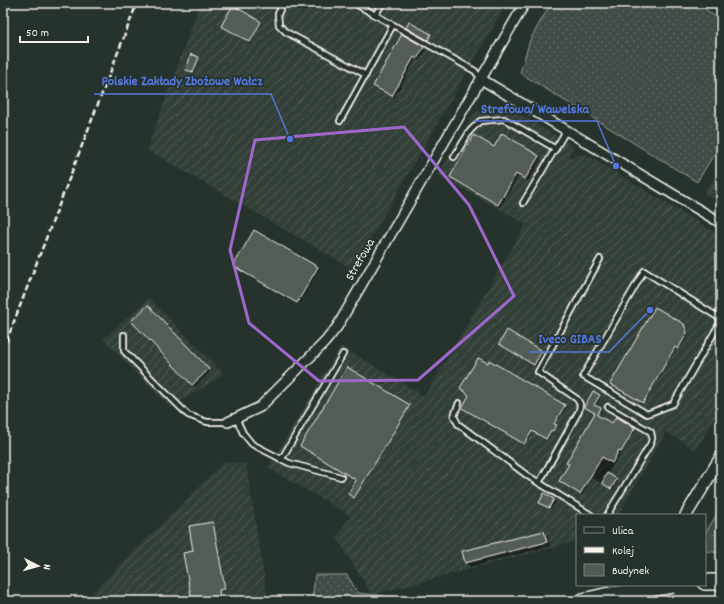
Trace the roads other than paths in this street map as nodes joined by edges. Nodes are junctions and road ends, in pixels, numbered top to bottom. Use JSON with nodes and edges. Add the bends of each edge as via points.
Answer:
{"nodes":[{"id":1,"x":283,"y":3,"type":"edge"},
{"id":2,"x":354,"y":3,"type":"edge"},
{"id":3,"x":383,"y":3,"type":"edge"},
{"id":4,"x":525,"y":3,"type":"edge"},
{"id":5,"x":375,"y":15,"type":"junction"},
{"id":6,"x":393,"y":25,"type":"junction"},
{"id":7,"x":366,"y":75,"type":"junction"},
{"id":8,"x":481,"y":79,"type":"junction"},
{"id":9,"x":340,"y":121,"type":"dead end"},
{"id":10,"x":566,"y":130,"type":"junction"},
{"id":11,"x":556,"y":149,"type":"junction"},
{"id":12,"x":454,"y":157,"type":"dead end"},
{"id":13,"x":523,"y":203,"type":"dead end"},
{"id":14,"x":721,"y":223,"type":"edge"},
{"id":15,"x":600,"y":259,"type":"dead end"},
{"id":16,"x":721,"y":320,"type":"edge"},
{"id":17,"x":124,"y":335,"type":"dead end"},
{"id":18,"x":343,"y":354,"type":"dead end"},
{"id":19,"x":459,"y":403,"type":"dead end"},
{"id":20,"x":608,"y":407,"type":"dead end"},
{"id":21,"x":236,"y":418,"type":"junction"},
{"id":22,"x":228,"y":422,"type":"joint"},
{"id":23,"x":721,"y":456,"type":"edge"},
{"id":24,"x":281,"y":460,"type":"junction"},
{"id":25,"x":341,"y":477,"type":"dead end"},
{"id":26,"x":539,"y":483,"type":"junction"},
{"id":27,"x":589,"y":514,"type":"edge"},
{"id":28,"x":608,"y":514,"type":"edge"},
{"id":29,"x":687,"y":514,"type":"edge"},
{"id":30,"x":706,"y":582,"type":"edge"},
{"id":31,"x":721,"y":582,"type":"edge"},
{"id":32,"x":645,"y":586,"type":"edge"},
{"id":33,"x":667,"y":586,"type":"edge"},
{"id":34,"x":583,"y":601,"type":"edge"},
{"id":35,"x":636,"y":601,"type":"edge"}],
"edges":[{"from":1,"to":7,"type":"lane","via":[[278,14],[279,25],[286,32]]},
{"from":2,"to":5,"type":"lane"},
{"from":3,"to":5,"type":"lane"},
{"from":4,"to":8,"type":"street","name":"Strefowa"},
{"from":5,"to":6,"type":"lane"},
{"from":6,"to":7,"type":"lane"},
{"from":6,"to":8,"type":"lane","via":[[475,71]]},
{"from":7,"to":9,"type":"lane"},
{"from":8,"to":10,"type":"street"},
{"from":8,"to":21,"type":"street","name":"Strefowa","via":[[337,328],[260,407]]},
{"from":10,"to":11,"type":"lane"},
{"from":10,"to":14,"type":"street"},
{"from":11,"to":12,"type":"lane","via":[[504,119],[480,121],[470,131]]},
{"from":11,"to":13,"type":"lane"},
{"from":15,"to":26,"type":"lane","via":[[538,372],[577,399],[580,404],[579,411]]},
{"from":16,"to":16,"type":"lane","via":[[644,271],[583,376],[648,414],[673,404]]},
{"from":17,"to":22,"type":"lane","via":[[124,351],[188,415],[207,422]]},
{"from":18,"to":24,"type":"lane"},
{"from":19,"to":26,"type":"lane","via":[[454,416],[458,424]]},
{"from":20,"to":28,"type":"lane","via":[[651,432],[652,438]]},
{"from":21,"to":22,"type":"street","name":"Strefowa"},
{"from":21,"to":24,"type":"lane","via":[[252,444]]},
{"from":23,"to":29,"type":"street"},
{"from":24,"to":25,"type":"lane"},
{"from":26,"to":27,"type":"lane"},
{"from":30,"to":31,"type":"highway"},
{"from":32,"to":35,"type":"street"},
{"from":33,"to":34,"type":"highway","bridge":true}]}
